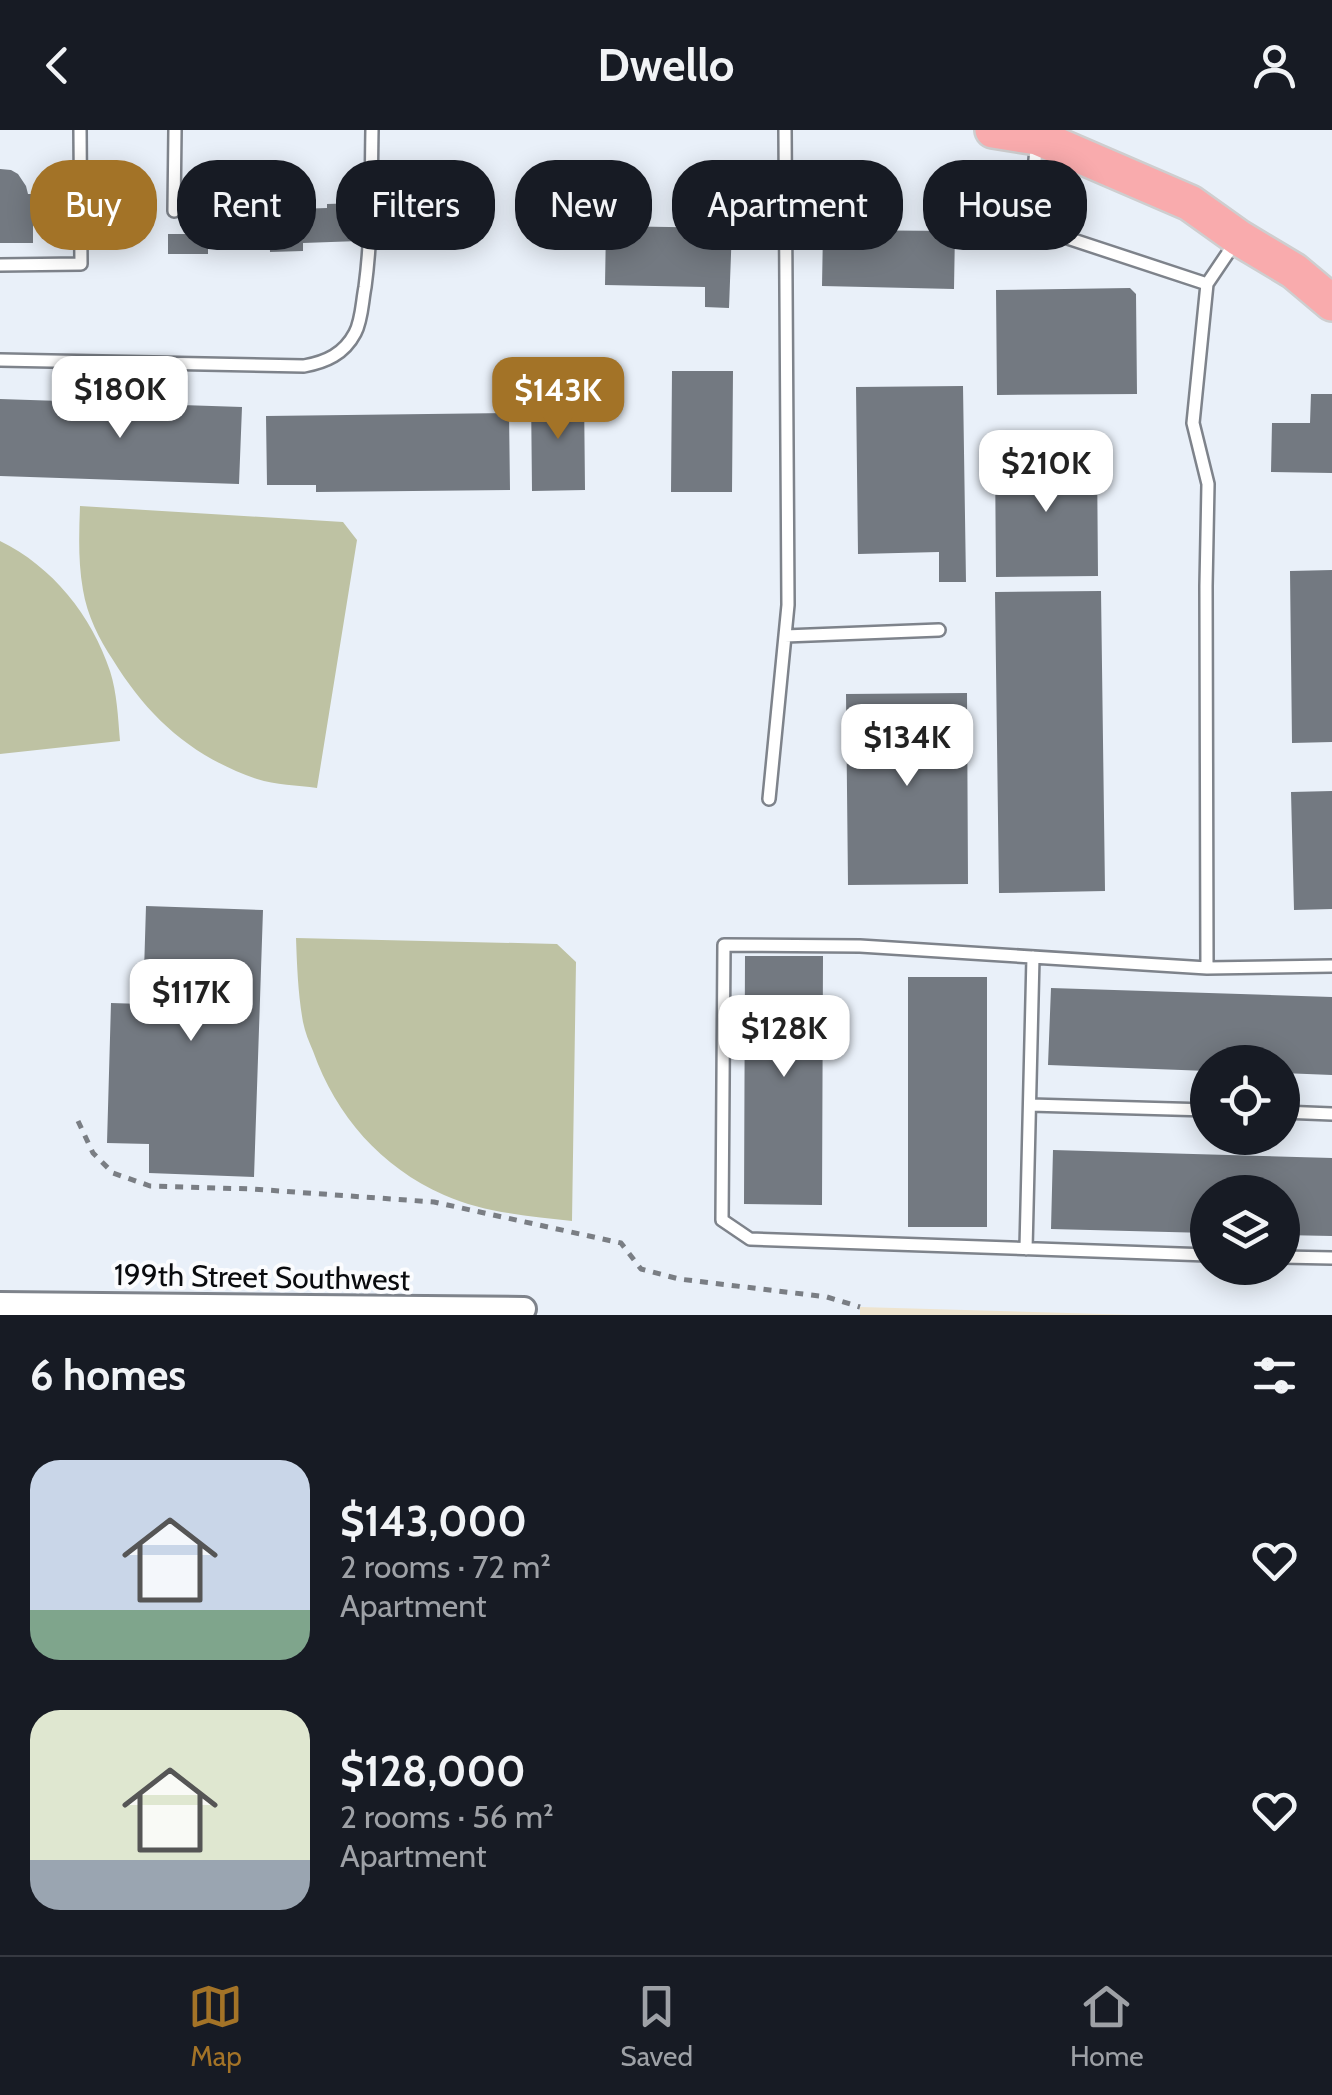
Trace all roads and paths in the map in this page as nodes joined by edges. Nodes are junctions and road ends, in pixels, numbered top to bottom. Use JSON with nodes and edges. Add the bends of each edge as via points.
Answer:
{"nodes":[{"id":1,"x":80,"y":130,"type":"edge"},
{"id":2,"x":175,"y":130,"type":"edge"},
{"id":3,"x":372,"y":130,"type":"edge"},
{"id":4,"x":785,"y":130,"type":"edge"},
{"id":5,"x":994,"y":130,"type":"edge"},
{"id":6,"x":1046,"y":134,"type":"edge"},
{"id":7,"x":174,"y":211,"type":"dead end"},
{"id":8,"x":1238,"y":238,"type":"junction"},
{"id":9,"x":0,"y":265,"type":"edge"},
{"id":10,"x":1207,"y":284,"type":"junction"},
{"id":11,"x":1332,"y":303,"type":"edge"},
{"id":12,"x":0,"y":360,"type":"edge"},
{"id":13,"x":939,"y":630,"type":"dead end"},
{"id":14,"x":785,"y":636,"type":"junction"},
{"id":15,"x":769,"y":799,"type":"dead end"},
{"id":16,"x":1033,"y":957,"type":"junction"},
{"id":17,"x":1332,"y":966,"type":"edge"},
{"id":18,"x":1207,"y":968,"type":"junction"},
{"id":19,"x":1030,"y":1105,"type":"junction"},
{"id":20,"x":1190,"y":1109,"type":"edge"},
{"id":21,"x":1300,"y":1113,"type":"edge"},
{"id":22,"x":1332,"y":1114,"type":"edge"},
{"id":23,"x":78,"y":1120,"type":"dead end"},
{"id":24,"x":1026,"y":1249,"type":"junction"},
{"id":25,"x":1190,"y":1254,"type":"edge"},
{"id":26,"x":1300,"y":1257,"type":"edge"},
{"id":27,"x":1332,"y":1258,"type":"edge"},
{"id":28,"x":0,"y":1304,"type":"edge"},
{"id":29,"x":860,"y":1307,"type":"dead end"},
{"id":30,"x":524,"y":1309,"type":"dead end"},
{"id":31,"x":438,"y":1312,"type":"edge"}],
"edges":[{"from":1,"to":9,"type":"lane","via":[[82,264]]},
{"from":2,"to":7,"type":"lane"},
{"from":3,"to":12,"type":"lane","via":[[371,244],[360,314],[355,333],[326,362]]},
{"from":4,"to":14,"type":"lane"},
{"from":5,"to":6,"type":"main road"},
{"from":6,"to":8,"type":"main road","via":[[1190,203]]},
{"from":6,"to":10,"type":"lane","via":[[1028,225]]},
{"from":8,"to":10,"type":"lane"},
{"from":8,"to":11,"type":"main road"},
{"from":10,"to":18,"type":"lane","via":[[1193,423],[1208,484]]},
{"from":13,"to":14,"type":"lane"},
{"from":14,"to":15,"type":"lane"},
{"from":16,"to":18,"type":"lane"},
{"from":16,"to":19,"type":"lane"},
{"from":16,"to":24,"type":"lane","via":[[724,945],[722,1220],[750,1239]]},
{"from":17,"to":18,"type":"lane"},
{"from":19,"to":20,"type":"lane"},
{"from":19,"to":24,"type":"lane"},
{"from":21,"to":22,"type":"lane"},
{"from":23,"to":29,"type":"path","via":[[93,1153],[113,1172],[150,1186],[434,1202],[621,1243],[642,1269],[679,1279]]},
{"from":24,"to":25,"type":"lane"},
{"from":26,"to":27,"type":"lane"},
{"from":28,"to":31,"type":"street","name":"199th Street Southwest"},
{"from":30,"to":31,"type":"street","name":"199th Street Southwest"}]}
